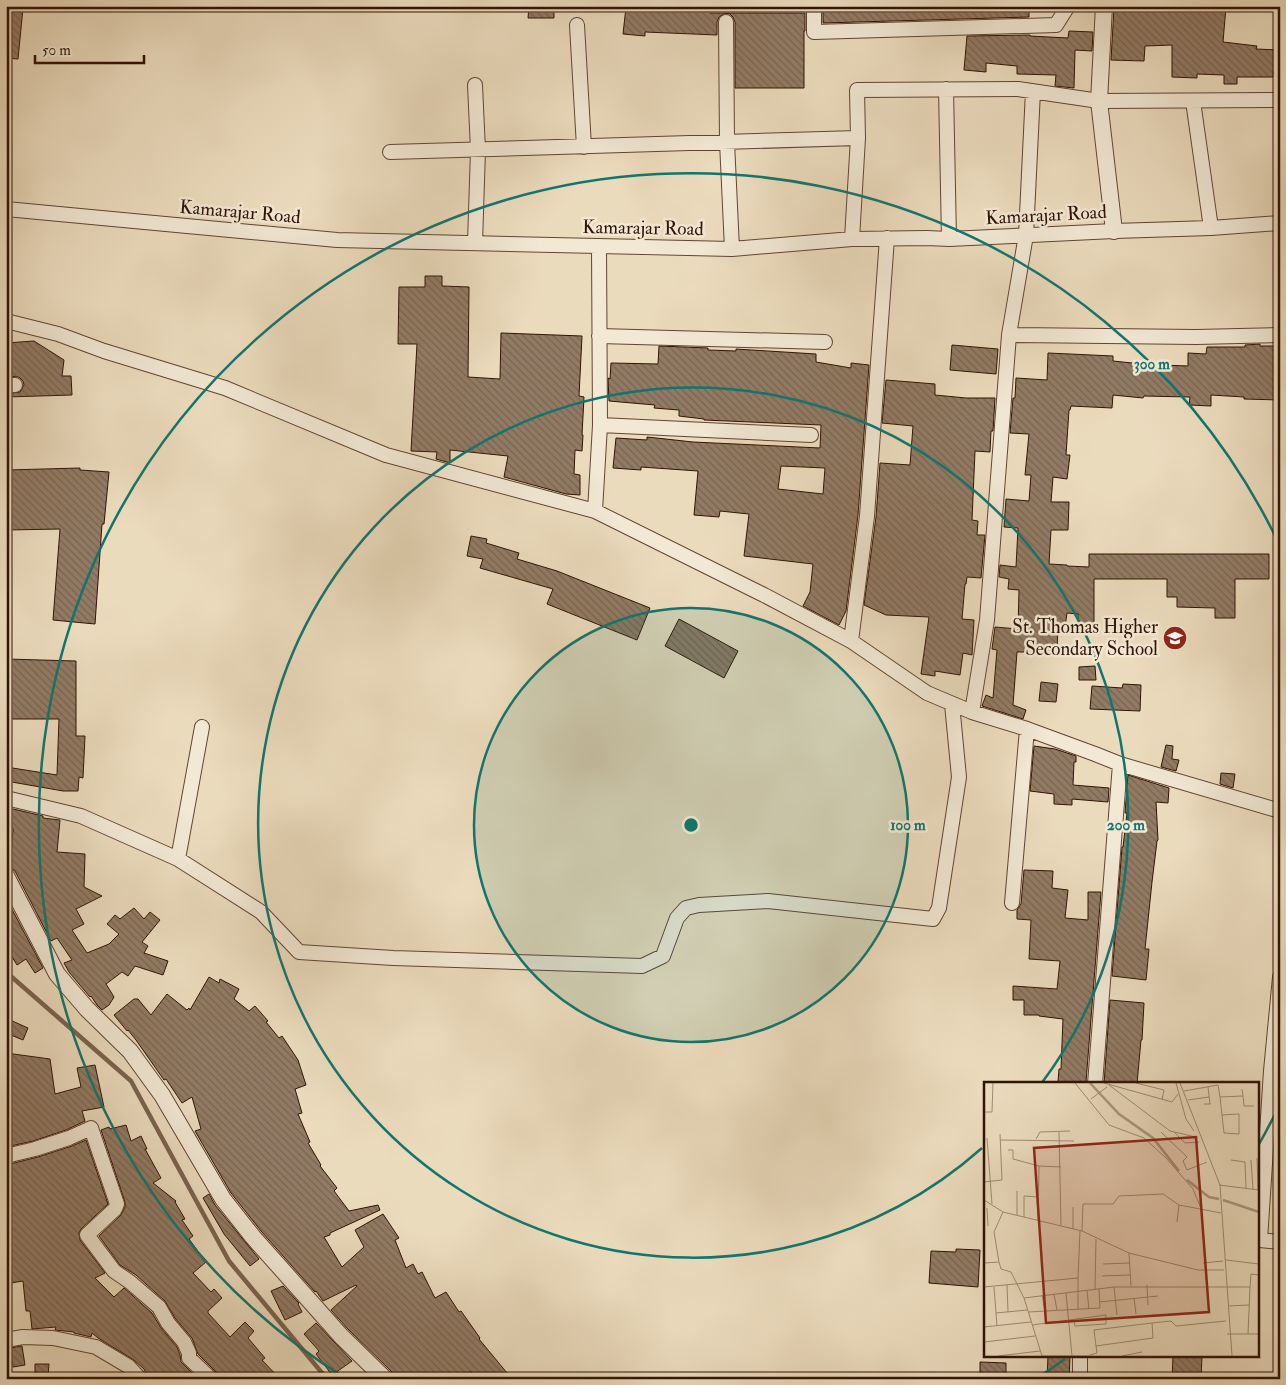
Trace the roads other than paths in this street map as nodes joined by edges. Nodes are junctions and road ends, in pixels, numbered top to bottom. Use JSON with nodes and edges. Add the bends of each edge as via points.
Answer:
{"nodes":[{"id":1,"x":814,"y":6,"type":"edge"},
{"id":2,"x":1068,"y":6,"type":"edge"},
{"id":3,"x":1104,"y":6,"type":"edge"},
{"id":4,"x":726,"y":22,"type":"dead end"},
{"id":5,"x":577,"y":25,"type":"dead end"},
{"id":6,"x":475,"y":85,"type":"dead end"},
{"id":7,"x":946,"y":88,"type":"junction"},
{"id":8,"x":1033,"y":91,"type":"junction"},
{"id":9,"x":1280,"y":100,"type":"edge"},
{"id":10,"x":1099,"y":101,"type":"junction"},
{"id":11,"x":1193,"y":101,"type":"junction"},
{"id":12,"x":858,"y":138,"type":"junction"},
{"id":13,"x":726,"y":142,"type":"junction"},
{"id":14,"x":584,"y":147,"type":"junction"},
{"id":15,"x":478,"y":150,"type":"junction"},
{"id":16,"x":390,"y":152,"type":"dead end"},
{"id":17,"x":6,"y":210,"type":"edge"},
{"id":18,"x":1280,"y":223,"type":"edge"},
{"id":19,"x":1210,"y":228,"type":"junction"},
{"id":20,"x":1114,"y":231,"type":"junction"},
{"id":21,"x":1026,"y":235,"type":"junction"},
{"id":22,"x":887,"y":238,"type":"junction"},
{"id":23,"x":852,"y":239,"type":"junction"},
{"id":24,"x":949,"y":239,"type":"junction"},
{"id":25,"x":475,"y":243,"type":"junction"},
{"id":26,"x":599,"y":246,"type":"junction"},
{"id":27,"x":732,"y":249,"type":"junction"},
{"id":28,"x":6,"y":321,"type":"edge"},
{"id":29,"x":1009,"y":335,"type":"junction"},
{"id":30,"x":1280,"y":335,"type":"edge"},
{"id":31,"x":599,"y":336,"type":"junction"},
{"id":32,"x":824,"y":342,"type":"dead end"},
{"id":33,"x":600,"y":425,"type":"junction"},
{"id":34,"x":811,"y":435,"type":"dead end"},
{"id":35,"x":594,"y":511,"type":"junction"},
{"id":36,"x":851,"y":641,"type":"junction"},
{"id":37,"x":952,"y":704,"type":"junction"},
{"id":38,"x":972,"y":712,"type":"junction"},
{"id":39,"x":202,"y":727,"type":"dead end"},
{"id":40,"x":1027,"y":729,"type":"junction"},
{"id":41,"x":1120,"y":764,"type":"junction"},
{"id":42,"x":6,"y":798,"type":"edge"},
{"id":43,"x":1280,"y":811,"type":"edge"},
{"id":44,"x":178,"y":859,"type":"junction"},
{"id":45,"x":6,"y":876,"type":"edge"},
{"id":46,"x":1012,"y":903,"type":"dead end"},
{"id":47,"x":1280,"y":977,"type":"edge"},
{"id":48,"x":1279,"y":997,"type":"edge"},
{"id":49,"x":1095,"y":1082,"type":"edge"},
{"id":50,"x":6,"y":1156,"type":"edge"},
{"id":51,"x":1259,"y":1240,"type":"edge"},
{"id":52,"x":1280,"y":1242,"type":"edge"},
{"id":53,"x":6,"y":1340,"type":"edge"},
{"id":54,"x":1080,"y":1358,"type":"edge"},
{"id":55,"x":140,"y":1379,"type":"edge"},
{"id":56,"x":211,"y":1379,"type":"edge"},
{"id":57,"x":385,"y":1379,"type":"edge"},
{"id":58,"x":1080,"y":1379,"type":"edge"}],
"edges":[{"from":1,"to":2,"type":"street","via":[[814,32],[1056,25]]},
{"from":3,"to":10,"type":"street"},
{"from":4,"to":13,"type":"street"},
{"from":5,"to":14,"type":"street"},
{"from":6,"to":15,"type":"street"},
{"from":7,"to":8,"type":"street"},
{"from":7,"to":12,"type":"street","via":[[857,90]]},
{"from":7,"to":24,"type":"street"},
{"from":8,"to":10,"type":"street"},
{"from":8,"to":21,"type":"street"},
{"from":9,"to":11,"type":"street"},
{"from":10,"to":11,"type":"street"},
{"from":10,"to":20,"type":"street"},
{"from":11,"to":19,"type":"street"},
{"from":12,"to":13,"type":"street"},
{"from":12,"to":23,"type":"street"},
{"from":13,"to":14,"type":"street"},
{"from":13,"to":27,"type":"street"},
{"from":14,"to":15,"type":"street"},
{"from":15,"to":16,"type":"street"},
{"from":15,"to":25,"type":"street"},
{"from":17,"to":25,"type":"street","name":"Kamarajar Road","via":[[337,240]]},
{"from":18,"to":19,"type":"street","name":"Kamarajar Road"},
{"from":19,"to":20,"type":"street","name":"Kamarajar Road"},
{"from":20,"to":21,"type":"street","name":"Kamarajar Road"},
{"from":21,"to":24,"type":"street","name":"Kamarajar Road"},
{"from":21,"to":29,"type":"street"},
{"from":22,"to":23,"type":"street","name":"Kamarajar Road"},
{"from":22,"to":24,"type":"street","name":"Kamarajar Road"},
{"from":22,"to":36,"type":"street","via":[[867,516]]},
{"from":23,"to":27,"type":"street","name":"Kamarajar Road"},
{"from":25,"to":26,"type":"street","name":"Kamarajar Road"},
{"from":26,"to":27,"type":"street","name":"Kamarajar Road"},
{"from":26,"to":31,"type":"street"},
{"from":28,"to":35,"type":"street","via":[[58,334],[226,388],[386,455]]},
{"from":29,"to":30,"type":"street"},
{"from":29,"to":38,"type":"street","via":[[987,620]]},
{"from":31,"to":32,"type":"street"},
{"from":31,"to":33,"type":"street"},
{"from":33,"to":34,"type":"street"},
{"from":33,"to":35,"type":"street"},
{"from":35,"to":36,"type":"street"},
{"from":36,"to":37,"type":"street","via":[[927,693]]},
{"from":37,"to":38,"type":"street"},
{"from":37,"to":44,"type":"street","via":[[959,777],[939,908],[933,919],[768,901],[699,905],[686,908],[677,918],[663,956],[642,966],[299,952],[261,912]]},
{"from":38,"to":40,"type":"street"},
{"from":39,"to":44,"type":"street"},
{"from":40,"to":41,"type":"street"},
{"from":40,"to":46,"type":"street"},
{"from":41,"to":43,"type":"street"},
{"from":41,"to":49,"type":"street"},
{"from":42,"to":44,"type":"street","via":[[82,816]]},
{"from":45,"to":57,"type":"street","via":[[57,974],[136,1059],[162,1096],[223,1199],[341,1336]]},
{"from":47,"to":48,"type":"street"},
{"from":48,"to":51,"type":"street"},
{"from":50,"to":56,"type":"street","via":[[69,1138],[91,1128],[117,1204],[87,1235],[114,1271],[159,1307],[184,1342],[189,1358]]},
{"from":51,"to":52,"type":"street"},
{"from":53,"to":55,"type":"street","via":[[53,1338],[96,1347],[128,1366]]},
{"from":54,"to":58,"type":"street"}]}
